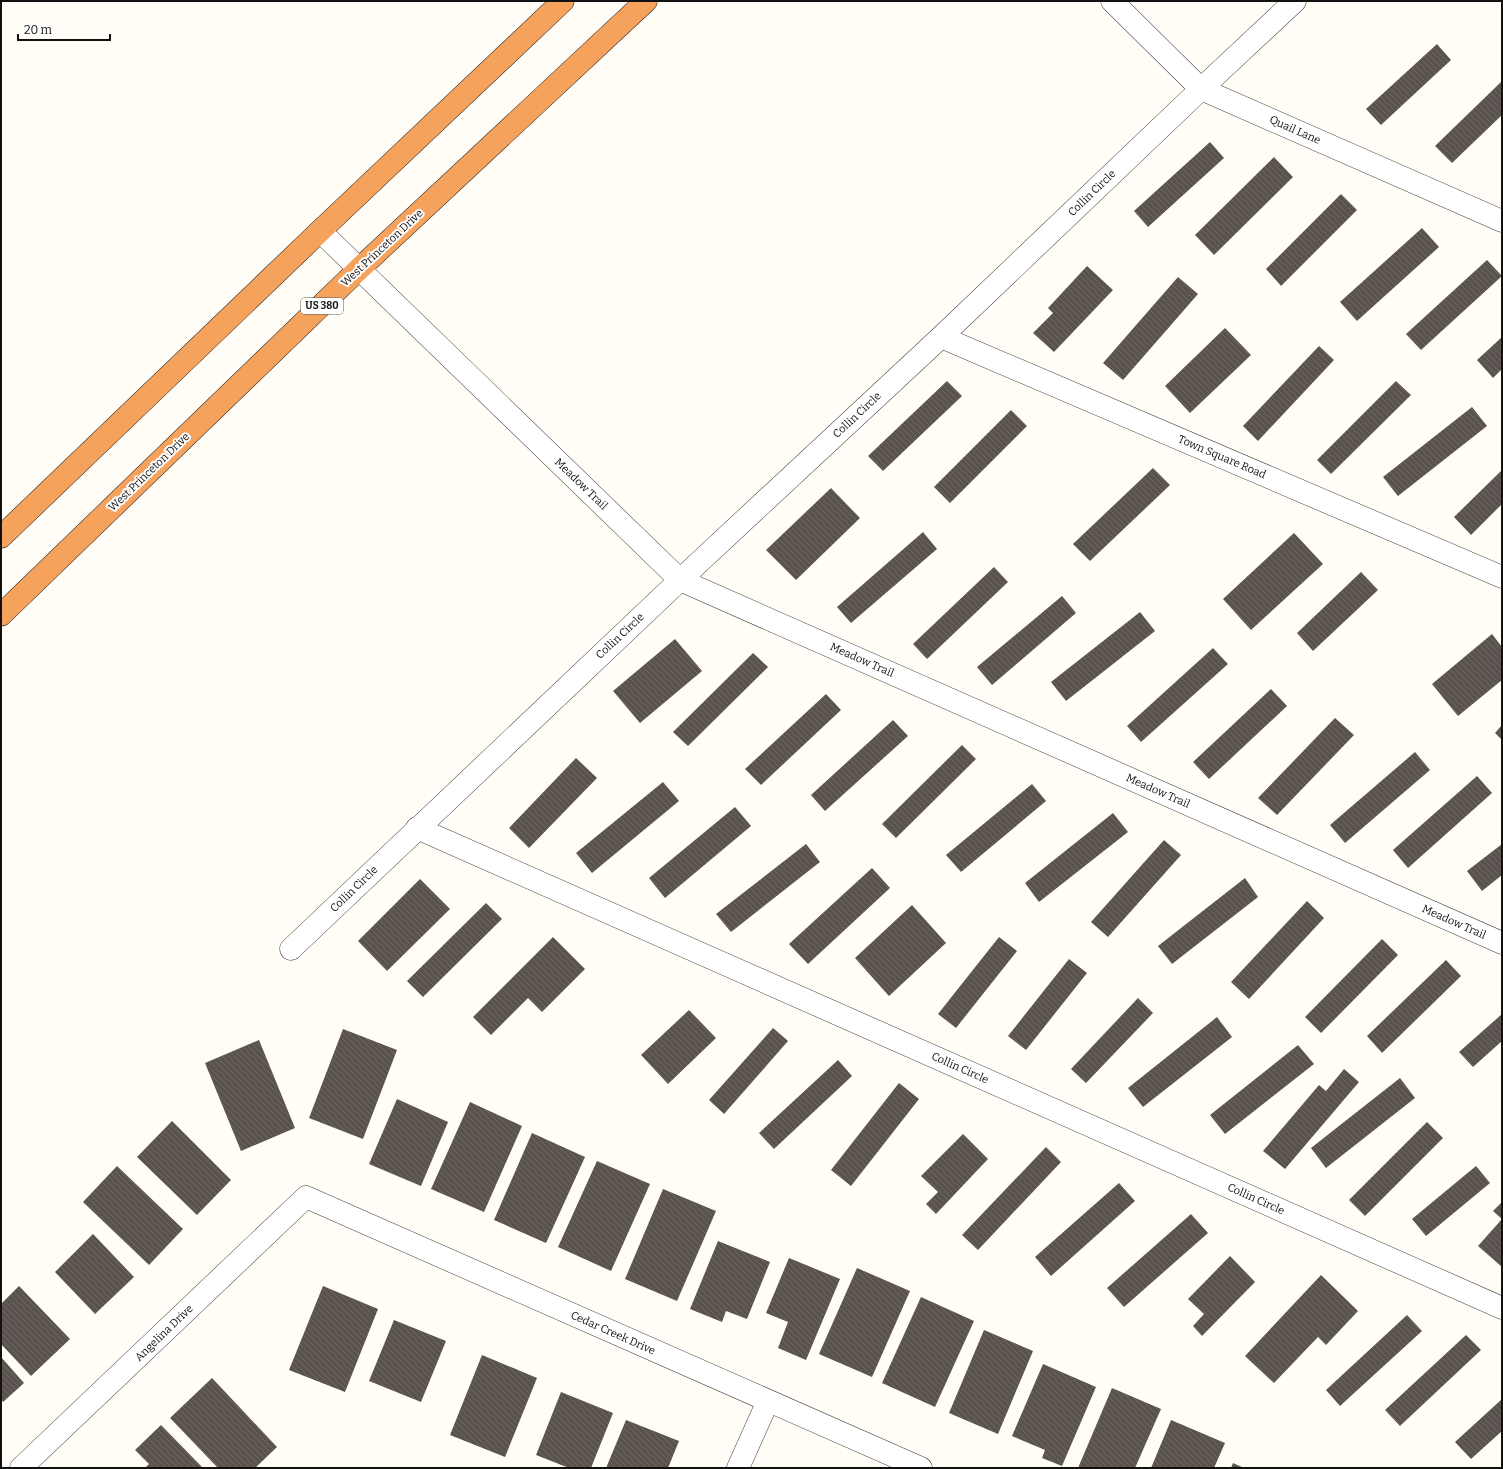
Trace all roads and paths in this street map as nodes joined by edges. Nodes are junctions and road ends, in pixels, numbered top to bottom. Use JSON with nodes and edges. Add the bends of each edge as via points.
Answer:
{"nodes":[{"id":1,"x":563,"y":1,"type":"edge"},
{"id":2,"x":646,"y":1,"type":"edge"},
{"id":3,"x":1112,"y":1,"type":"edge"},
{"id":4,"x":1296,"y":1,"type":"edge"},
{"id":5,"x":1202,"y":89,"type":"junction"},
{"id":6,"x":1502,"y":221,"type":"edge"},
{"id":7,"x":320,"y":231,"type":"junction"},
{"id":8,"x":360,"y":269,"type":"junction"},
{"id":9,"x":941,"y":337,"type":"junction"},
{"id":10,"x":1,"y":537,"type":"edge"},
{"id":11,"x":1502,"y":577,"type":"edge"},
{"id":12,"x":680,"y":580,"type":"junction"},
{"id":13,"x":1,"y":615,"type":"edge"},
{"id":14,"x":417,"y":828,"type":"junction"},
{"id":15,"x":1502,"y":942,"type":"edge"},
{"id":16,"x":292,"y":949,"type":"dead end"},
{"id":17,"x":306,"y":1197,"type":"joint"},
{"id":18,"x":1502,"y":1308,"type":"edge"},
{"id":19,"x":768,"y":1401,"type":"junction"},
{"id":20,"x":28,"y":1466,"type":"edge"},
{"id":21,"x":738,"y":1468,"type":"edge"},
{"id":22,"x":921,"y":1468,"type":"edge"}],
"edges":[{"from":1,"to":7,"type":"highway"},
{"from":2,"to":8,"type":"highway","name":"West Princeton Drive","number":"US 380"},
{"from":3,"to":5,"type":"street","name":"Quail Lane"},
{"from":4,"to":5,"type":"street","name":"Collin Circle"},
{"from":5,"to":6,"type":"street","name":"Quail Lane"},
{"from":5,"to":9,"type":"street","name":"Collin Circle"},
{"from":7,"to":8,"type":"street","name":"Meadow Trail"},
{"from":7,"to":10,"type":"highway"},
{"from":8,"to":12,"type":"street","name":"Meadow Trail"},
{"from":8,"to":13,"type":"highway","name":"West Princeton Drive","number":"US 380"},
{"from":9,"to":11,"type":"street","name":"Town Square Road"},
{"from":9,"to":12,"type":"street","name":"Collin Circle"},
{"from":12,"to":14,"type":"street","name":"Collin Circle"},
{"from":12,"to":15,"type":"street","name":"Meadow Trail"},
{"from":14,"to":16,"type":"street","name":"Collin Circle"},
{"from":14,"to":18,"type":"street","name":"Collin Circle"},
{"from":17,"to":19,"type":"street","name":"Cedar Creek Drive"},
{"from":17,"to":20,"type":"street","name":"Angelina Drive"},
{"from":19,"to":21,"type":"street"},
{"from":19,"to":22,"type":"street","name":"Cedar Creek Drive"}]}
